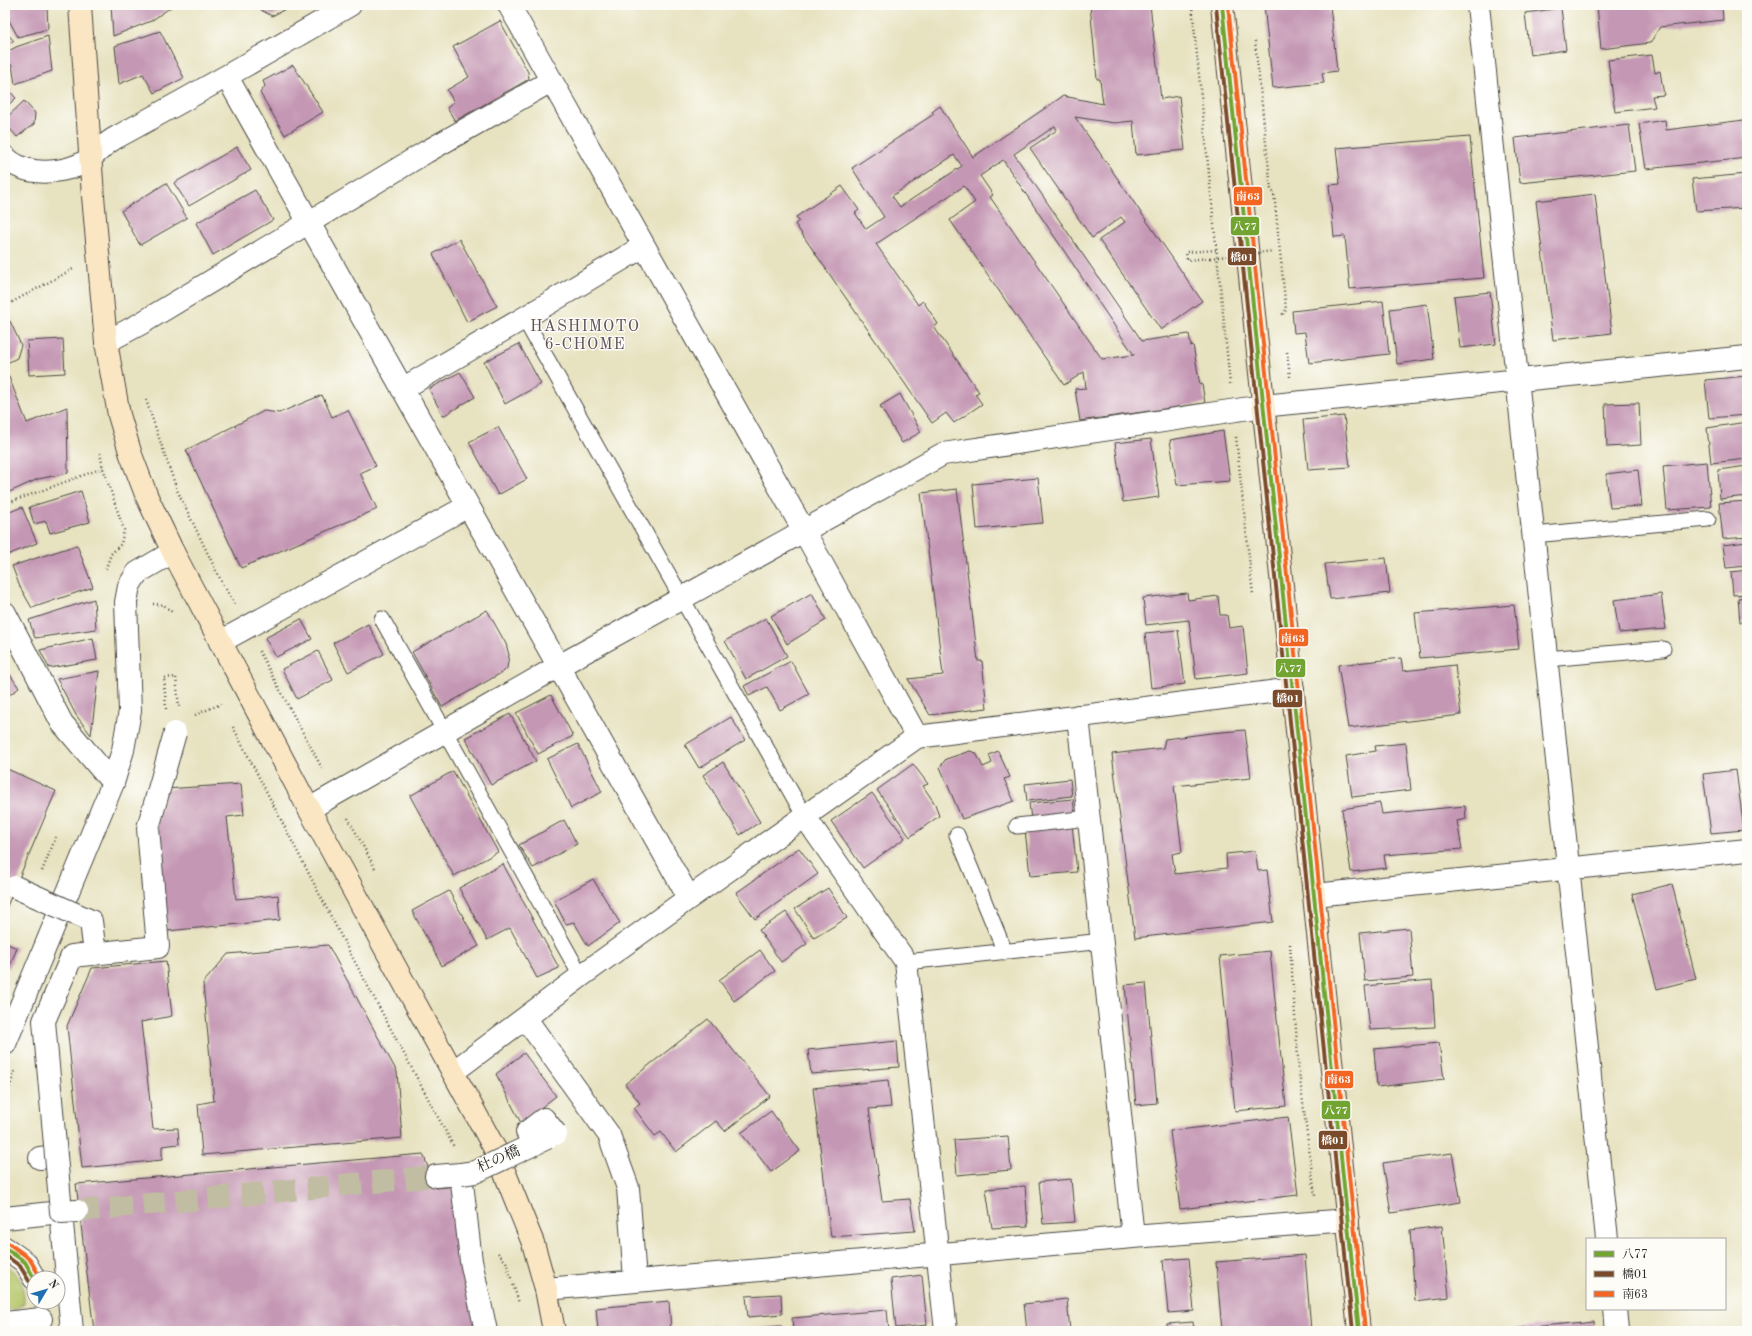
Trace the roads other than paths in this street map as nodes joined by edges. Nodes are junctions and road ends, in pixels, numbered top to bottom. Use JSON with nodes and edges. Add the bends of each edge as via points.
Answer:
{"nodes":[{"id":1,"x":80,"y":5,"type":"edge"},
{"id":2,"x":350,"y":5,"type":"edge"},
{"id":3,"x":509,"y":5,"type":"edge"},
{"id":4,"x":1222,"y":5,"type":"edge"},
{"id":5,"x":1478,"y":5,"type":"edge"},
{"id":6,"x":227,"y":77,"type":"junction"},
{"id":7,"x":551,"y":80,"type":"junction"},
{"id":8,"x":5,"y":156,"type":"edge"},
{"id":9,"x":90,"y":160,"type":"junction"},
{"id":10,"x":308,"y":224,"type":"junction"},
{"id":11,"x":644,"y":246,"type":"junction"},
{"id":12,"x":524,"y":318,"type":"junction"},
{"id":13,"x":106,"y":342,"type":"junction"},
{"id":14,"x":1747,"y":357,"type":"edge"},
{"id":15,"x":1517,"y":380,"type":"junction"},
{"id":16,"x":402,"y":389,"type":"junction"},
{"id":17,"x":1263,"y":406,"type":"junction"},
{"id":18,"x":468,"y":506,"type":"junction"},
{"id":19,"x":1708,"y":519,"type":"dead end"},
{"id":20,"x":804,"y":531,"type":"junction"},
{"id":21,"x":1533,"y":535,"type":"junction"},
{"id":22,"x":173,"y":552,"type":"junction"},
{"id":23,"x":682,"y":599,"type":"junction"},
{"id":24,"x":5,"y":613,"type":"edge"},
{"id":25,"x":382,"y":619,"type":"dead end"},
{"id":26,"x":220,"y":642,"type":"junction"},
{"id":27,"x":1663,"y":648,"type":"dead end"},
{"id":28,"x":1546,"y":660,"type":"junction"},
{"id":29,"x":559,"y":666,"type":"junction"},
{"id":30,"x":1293,"y":689,"type":"junction"},
{"id":31,"x":1078,"y":716,"type":"junction"},
{"id":32,"x":444,"y":732,"type":"junction"},
{"id":33,"x":175,"y":733,"type":"dead end"},
{"id":34,"x":917,"y":738,"type":"junction"},
{"id":35,"x":113,"y":783,"type":"junction"},
{"id":36,"x":309,"y":809,"type":"junction"},
{"id":37,"x":804,"y":817,"type":"junction"},
{"id":38,"x":1089,"y":818,"type":"junction"},
{"id":39,"x":1017,"y":826,"type":"dead end"},
{"id":40,"x":957,"y":835,"type":"dead end"},
{"id":41,"x":1747,"y":850,"type":"edge"},
{"id":42,"x":1568,"y":869,"type":"junction"},
{"id":43,"x":23,"y":891,"type":"road end"},
{"id":44,"x":1315,"y":895,"type":"junction"},
{"id":45,"x":689,"y":898,"type":"junction"},
{"id":46,"x":1103,"y":941,"type":"junction"},
{"id":47,"x":1005,"y":952,"type":"junction"},
{"id":48,"x":95,"y":954,"type":"junction"},
{"id":49,"x":906,"y":962,"type":"junction"},
{"id":50,"x":581,"y":976,"type":"junction"},
{"id":51,"x":526,"y":1019,"type":"junction"},
{"id":52,"x":5,"y":1044,"type":"edge"},
{"id":53,"x":453,"y":1072,"type":"junction"},
{"id":54,"x":540,"y":1132,"type":"dead end"},
{"id":55,"x":459,"y":1163,"type":"junction"},
{"id":56,"x":436,"y":1176,"type":"tunnel mouth"},
{"id":57,"x":69,"y":1211,"type":"junction"},
{"id":58,"x":5,"y":1218,"type":"edge"},
{"id":59,"x":1348,"y":1220,"type":"junction"},
{"id":60,"x":1133,"y":1237,"type":"junction"},
{"id":61,"x":1607,"y":1238,"type":"edge"},
{"id":62,"x":5,"y":1248,"type":"edge"},
{"id":63,"x":939,"y":1255,"type":"junction"},
{"id":64,"x":30,"y":1270,"type":"edge"},
{"id":65,"x":635,"y":1280,"type":"junction"},
{"id":66,"x":546,"y":1290,"type":"junction"},
{"id":67,"x":1614,"y":1310,"type":"edge"},
{"id":68,"x":40,"y":1317,"type":"edge"},
{"id":69,"x":5,"y":1323,"type":"edge"},
{"id":70,"x":72,"y":1331,"type":"edge"},
{"id":71,"x":486,"y":1331,"type":"edge"},
{"id":72,"x":554,"y":1331,"type":"edge"},
{"id":73,"x":946,"y":1331,"type":"edge"},
{"id":74,"x":1359,"y":1331,"type":"edge"},
{"id":75,"x":1617,"y":1331,"type":"edge"}],
"edges":[{"from":1,"to":9,"type":"street"},
{"from":2,"to":6,"type":"street"},
{"from":3,"to":7,"type":"street"},
{"from":4,"to":17,"type":"street"},
{"from":5,"to":15,"type":"street"},
{"from":6,"to":9,"type":"street","via":[[110,140]]},
{"from":6,"to":10,"type":"street"},
{"from":7,"to":10,"type":"street"},
{"from":7,"to":11,"type":"street"},
{"from":8,"to":9,"type":"street","via":[[29,172],[67,169]]},
{"from":9,"to":13,"type":"street"},
{"from":10,"to":13,"type":"street"},
{"from":10,"to":16,"type":"street"},
{"from":11,"to":12,"type":"street"},
{"from":11,"to":20,"type":"street"},
{"from":12,"to":16,"type":"street"},
{"from":12,"to":23,"type":"lane"},
{"from":13,"to":22,"type":"street","via":[[119,415],[131,455],[147,497]]},
{"from":14,"to":15,"type":"street"},
{"from":15,"to":17,"type":"street"},
{"from":15,"to":21,"type":"street"},
{"from":16,"to":18,"type":"street"},
{"from":17,"to":20,"type":"street","via":[[943,454]]},
{"from":17,"to":30,"type":"street"},
{"from":18,"to":26,"type":"street"},
{"from":18,"to":29,"type":"street"},
{"from":19,"to":21,"type":"lane"},
{"from":20,"to":23,"type":"street"},
{"from":20,"to":34,"type":"street"},
{"from":21,"to":28,"type":"street"},
{"from":22,"to":26,"type":"street"},
{"from":22,"to":35,"type":"street","via":[[137,573],[129,586],[126,602],[130,711],[123,750]]},
{"from":23,"to":29,"type":"street"},
{"from":23,"to":37,"type":"lane"},
{"from":24,"to":35,"type":"street","via":[[62,722]]},
{"from":25,"to":32,"type":"lane"},
{"from":26,"to":36,"type":"street"},
{"from":27,"to":28,"type":"lane"},
{"from":28,"to":42,"type":"street"},
{"from":29,"to":32,"type":"street"},
{"from":29,"to":45,"type":"street"},
{"from":30,"to":31,"type":"street"},
{"from":30,"to":44,"type":"street"},
{"from":31,"to":34,"type":"street"},
{"from":31,"to":38,"type":"street"},
{"from":32,"to":36,"type":"street"},
{"from":32,"to":50,"type":"lane"},
{"from":33,"to":48,"type":"street","bridge":true,"via":[[148,828],[158,947]]},
{"from":34,"to":37,"type":"street"},
{"from":35,"to":52,"type":"street"},
{"from":36,"to":53,"type":"street"},
{"from":37,"to":45,"type":"street"},
{"from":37,"to":49,"type":"street"},
{"from":38,"to":39,"type":"lane"},
{"from":38,"to":46,"type":"street"},
{"from":40,"to":47,"type":"lane"},
{"from":41,"to":42,"type":"street"},
{"from":42,"to":44,"type":"street"},
{"from":42,"to":61,"type":"street"},
{"from":43,"to":48,"type":"street","bridge":true,"via":[[91,921]]},
{"from":44,"to":59,"type":"street"},
{"from":45,"to":50,"type":"street"},
{"from":46,"to":47,"type":"lane"},
{"from":46,"to":60,"type":"street"},
{"from":47,"to":49,"type":"lane"},
{"from":48,"to":57,"type":"street","bridge":true,"via":[[72,956],[44,1021],[48,1157]]},
{"from":49,"to":63,"type":"street"},
{"from":50,"to":51,"type":"street"},
{"from":51,"to":53,"type":"street"},
{"from":51,"to":65,"type":"street","via":[[609,1135],[628,1188]]},
{"from":53,"to":66,"type":"street","via":[[505,1171],[533,1243]]},
{"from":54,"to":55,"type":"street","name":"杜の橋","bridge":true,"via":[[475,1172]]},
{"from":55,"to":56,"type":"street","name":"杜の橋"},
{"from":55,"to":71,"type":"street","via":[[471,1261]]},
{"from":57,"to":58,"type":"street"},
{"from":57,"to":70,"type":"street"},
{"from":59,"to":60,"type":"street"},
{"from":59,"to":74,"type":"street"},
{"from":60,"to":63,"type":"street"},
{"from":62,"to":64,"type":"street","via":[[25,1262]]},
{"from":63,"to":65,"type":"street"},
{"from":63,"to":73,"type":"street"},
{"from":65,"to":66,"type":"street"},
{"from":66,"to":72,"type":"street"},
{"from":67,"to":75,"type":"street"},
{"from":68,"to":69,"type":"street"}]}
